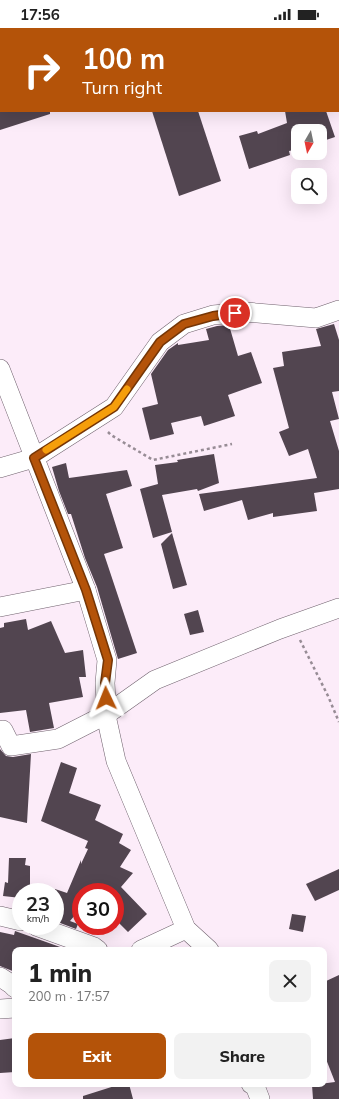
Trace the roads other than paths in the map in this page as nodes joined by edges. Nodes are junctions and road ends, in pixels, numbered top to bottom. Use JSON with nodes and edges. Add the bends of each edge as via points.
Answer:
{"nodes":[{"id":1,"x":339,"y":310,"type":"edge"},
{"id":2,"x":0,"y":369,"type":"edge"},
{"id":3,"x":34,"y":458,"type":"junction"},
{"id":4,"x":0,"y":468,"type":"edge"},
{"id":5,"x":86,"y":590,"type":"junction"},
{"id":6,"x":0,"y":607,"type":"edge"},
{"id":7,"x":339,"y":608,"type":"edge"},
{"id":8,"x":107,"y":714,"type":"junction"},
{"id":9,"x":3,"y":730,"type":"dead end"},
{"id":10,"x":0,"y":916,"type":"edge"},
{"id":11,"x":12,"y":919,"type":"edge"},
{"id":12,"x":186,"y":929,"type":"junction"},
{"id":13,"x":61,"y":935,"type":"edge"},
{"id":14,"x":94,"y":947,"type":"edge"},
{"id":15,"x":147,"y":947,"type":"edge"},
{"id":16,"x":206,"y":947,"type":"edge"},
{"id":17,"x":0,"y":977,"type":"edge"},
{"id":18,"x":12,"y":985,"type":"edge"},
{"id":19,"x":12,"y":1008,"type":"edge"},
{"id":20,"x":0,"y":1009,"type":"edge"}],
"edges":[{"from":1,"to":3,"type":"street","via":[[316,318],[246,312],[213,316],[184,324],[160,342],[114,407]]},
{"from":2,"to":3,"type":"street"},
{"from":3,"to":4,"type":"street"},
{"from":3,"to":5,"type":"street"},
{"from":5,"to":6,"type":"street"},
{"from":5,"to":8,"type":"street","via":[[108,660],[105,683]]},
{"from":7,"to":8,"type":"street","via":[[155,680]]},
{"from":8,"to":9,"type":"street","via":[[58,739],[11,746]]},
{"from":8,"to":12,"type":"street","via":[[116,761]]},
{"from":10,"to":11,"type":"street"},
{"from":12,"to":15,"type":"street"},
{"from":12,"to":16,"type":"street"},
{"from":13,"to":14,"type":"street"},
{"from":17,"to":18,"type":"street"},
{"from":19,"to":20,"type":"street"}]}
